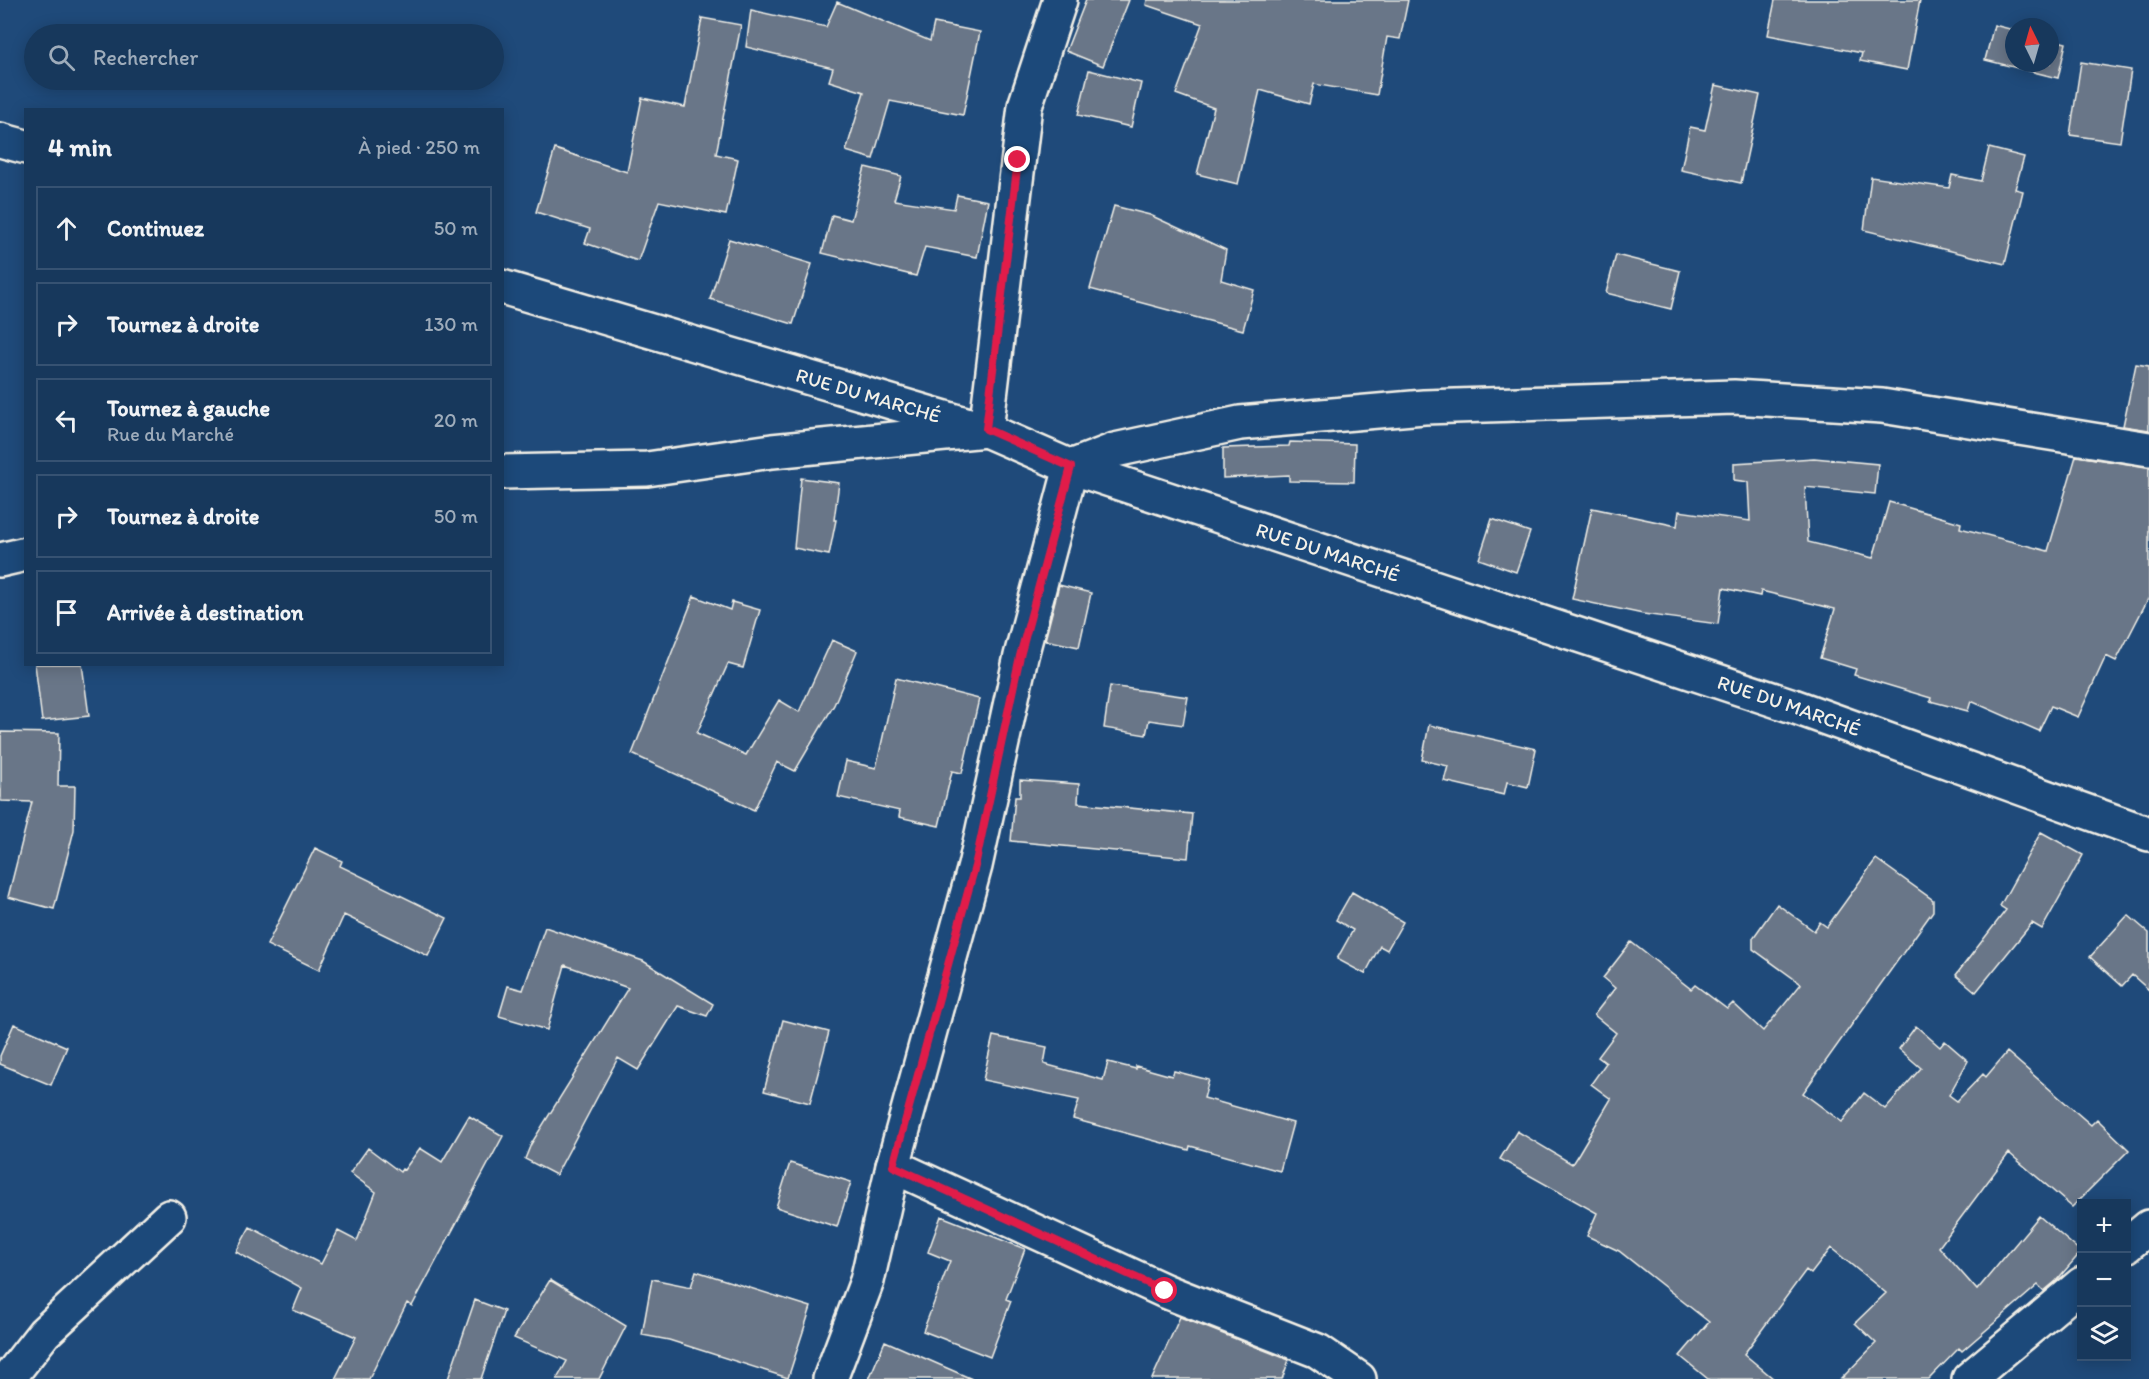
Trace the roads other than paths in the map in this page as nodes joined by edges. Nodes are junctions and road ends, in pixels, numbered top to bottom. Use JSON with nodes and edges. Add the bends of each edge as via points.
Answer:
{"nodes":[{"id":1,"x":1060,"y":0,"type":"edge"},
{"id":2,"x":0,"y":140,"type":"edge"},
{"id":3,"x":24,"y":146,"type":"edge"},
{"id":4,"x":504,"y":288,"type":"edge"},
{"id":5,"x":986,"y":429,"type":"junction"},
{"id":6,"x":2149,"y":449,"type":"edge"},
{"id":7,"x":1071,"y":467,"type":"junction"},
{"id":8,"x":504,"y":472,"type":"edge"},
{"id":9,"x":24,"y":554,"type":"edge"},
{"id":10,"x":0,"y":560,"type":"edge"},
{"id":11,"x":2149,"y":834,"type":"edge"},
{"id":12,"x":893,"y":1166,"type":"junction"},
{"id":13,"x":169,"y":1216,"type":"dead end"},
{"id":14,"x":2149,"y":1227,"type":"edge"},
{"id":15,"x":2131,"y":1243,"type":"edge"},
{"id":16,"x":2077,"y":1288,"type":"edge"},
{"id":17,"x":8,"y":1379,"type":"edge"},
{"id":18,"x":830,"y":1379,"type":"edge"},
{"id":19,"x":1359,"y":1379,"type":"edge"},
{"id":20,"x":1969,"y":1379,"type":"edge"}],
"edges":[{"from":1,"to":5,"type":"street","via":[[1025,106]]},
{"from":2,"to":3,"type":"street"},
{"from":4,"to":5,"type":"street","name":"RUE DU MARCHÉ"},
{"from":5,"to":7,"type":"street","name":"RUE DU MARCHÉ"},
{"from":5,"to":8,"type":"street","via":[[772,451],[646,469]]},
{"from":6,"to":7,"type":"street","via":[[1882,406],[1734,397],[1424,407],[1240,423],[1115,450]]},
{"from":7,"to":11,"type":"street","name":"RUE DU MARCHÉ","via":[[1793,706]]},
{"from":7,"to":12,"type":"street","via":[[1020,656],[975,866]]},
{"from":9,"to":10,"type":"street"},
{"from":12,"to":18,"type":"street","via":[[867,1281]]},
{"from":12,"to":19,"type":"street","via":[[1165,1291],[1318,1352]]},
{"from":13,"to":17,"type":"street","via":[[44,1333]]},
{"from":14,"to":15,"type":"street"},
{"from":16,"to":20,"type":"street"}]}
